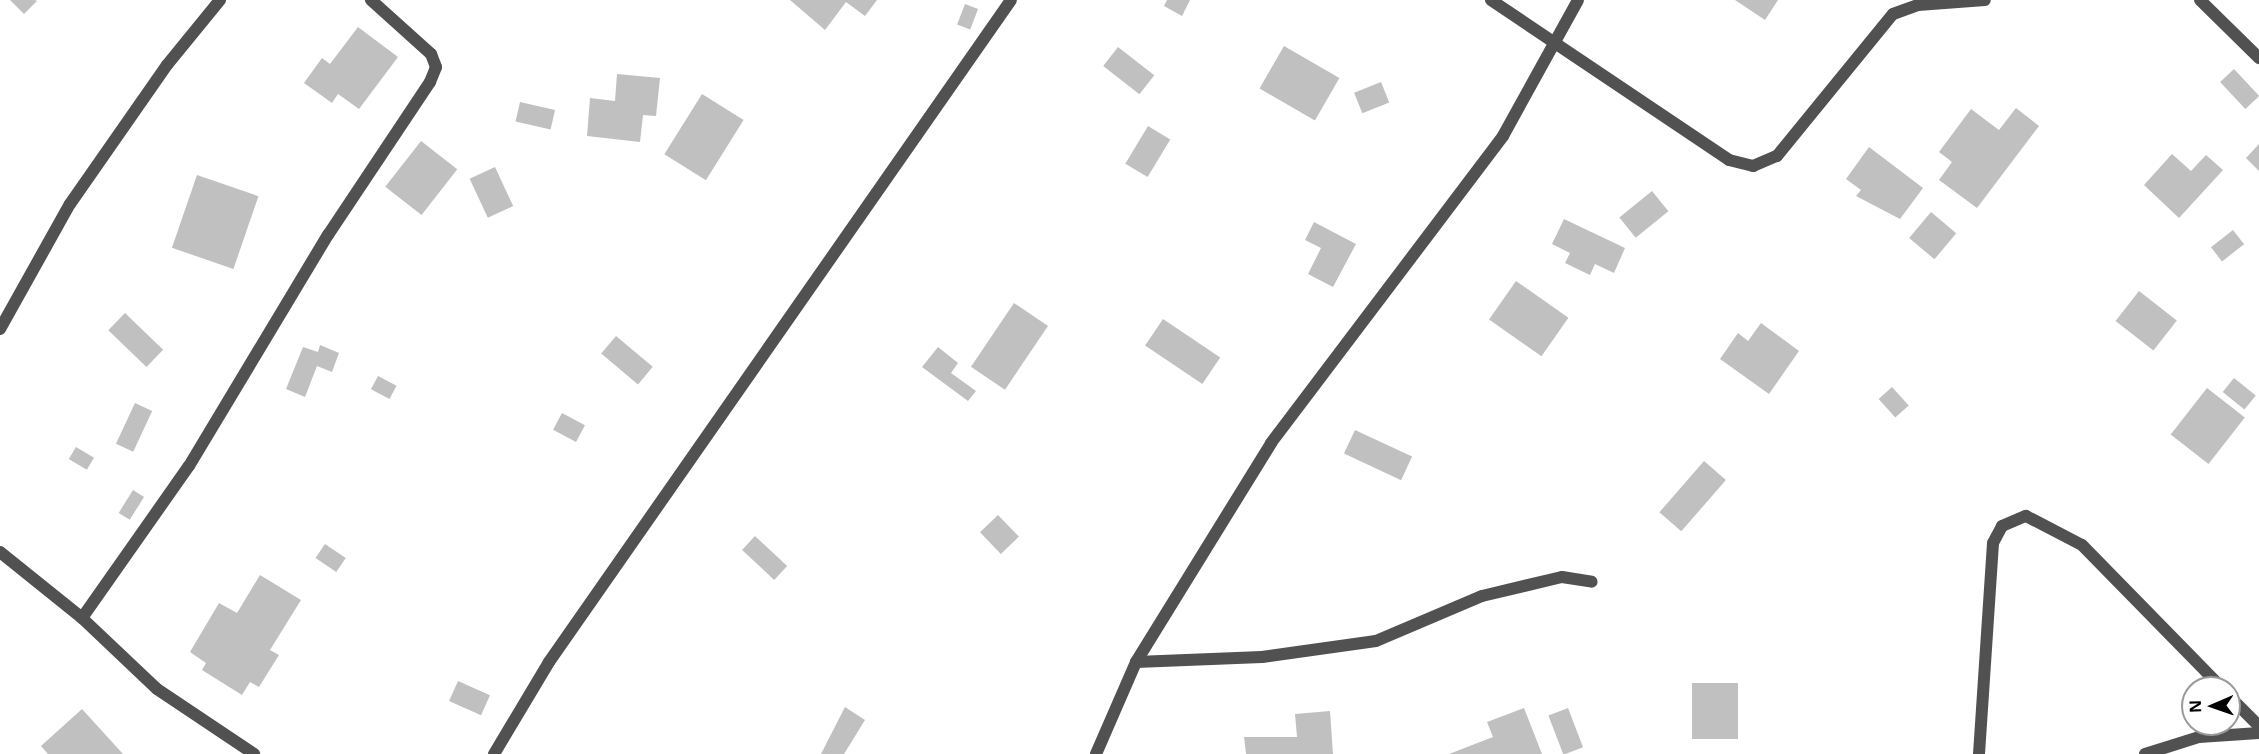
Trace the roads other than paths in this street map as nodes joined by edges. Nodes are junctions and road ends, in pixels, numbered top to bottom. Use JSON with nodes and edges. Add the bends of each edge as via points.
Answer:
{"nodes":[{"id":1,"x":220,"y":0,"type":"edge"},
{"id":2,"x":371,"y":0,"type":"edge"},
{"id":3,"x":1011,"y":0,"type":"edge"},
{"id":4,"x":1491,"y":0,"type":"edge"},
{"id":5,"x":1578,"y":0,"type":"edge"},
{"id":6,"x":1985,"y":0,"type":"edge"},
{"id":7,"x":2200,"y":0,"type":"edge"},
{"id":8,"x":1557,"y":42,"type":"junction"},
{"id":9,"x":2259,"y":58,"type":"edge"},
{"id":10,"x":0,"y":329,"type":"edge"},
{"id":11,"x":0,"y":552,"type":"edge"},
{"id":12,"x":1592,"y":582,"type":"dead end"},
{"id":13,"x":82,"y":618,"type":"junction"},
{"id":14,"x":1136,"y":662,"type":"junction"},
{"id":15,"x":2210,"y":676,"type":"edge"},
{"id":16,"x":2241,"y":708,"type":"edge"},
{"id":17,"x":2259,"y":726,"type":"edge"},
{"id":18,"x":2259,"y":734,"type":"edge"},
{"id":19,"x":254,"y":754,"type":"edge"},
{"id":20,"x":494,"y":754,"type":"edge"},
{"id":21,"x":1096,"y":754,"type":"edge"},
{"id":22,"x":1979,"y":754,"type":"edge"},
{"id":23,"x":2145,"y":754,"type":"edge"}],
"edges":[{"from":1,"to":10,"type":"street","via":[[166,65],[70,204]]},
{"from":2,"to":13,"type":"street","via":[[431,54],[436,67],[430,82],[327,235],[189,466]]},
{"from":3,"to":20,"type":"street","via":[[549,662]]},
{"from":4,"to":8,"type":"street"},
{"from":5,"to":8,"type":"street"},
{"from":6,"to":8,"type":"street","via":[[1918,5],[1893,14],[1777,156],[1753,166],[1729,160]]},
{"from":7,"to":9,"type":"street"},
{"from":8,"to":14,"type":"street","via":[[1503,136],[1271,443]]},
{"from":11,"to":13,"type":"street"},
{"from":12,"to":14,"type":"street","via":[[1562,577],[1482,596],[1376,641],[1262,657]]},
{"from":13,"to":19,"type":"street","via":[[157,689]]},
{"from":14,"to":21,"type":"street"},
{"from":15,"to":22,"type":"street","via":[[2082,545],[2026,516],[2002,526],[1993,543]]},
{"from":16,"to":17,"type":"street"},
{"from":18,"to":23,"type":"street","via":[[2199,737]]}]}
